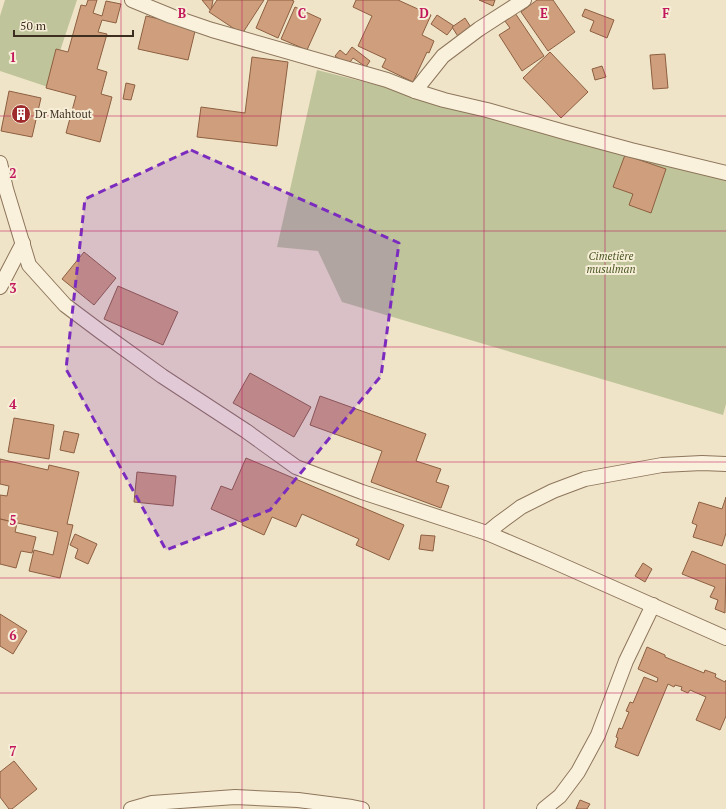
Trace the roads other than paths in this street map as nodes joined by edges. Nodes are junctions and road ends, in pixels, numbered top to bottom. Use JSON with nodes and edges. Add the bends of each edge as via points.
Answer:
{"nodes":[{"id":1,"x":132,"y":0,"type":"edge"},
{"id":2,"x":524,"y":0,"type":"edge"},
{"id":3,"x":415,"y":91,"type":"junction"},
{"id":4,"x":0,"y":163,"type":"edge"},
{"id":5,"x":726,"y":173,"type":"edge"},
{"id":6,"x":23,"y":243,"type":"junction"},
{"id":7,"x":0,"y":287,"type":"edge"},
{"id":8,"x":726,"y":464,"type":"edge"},
{"id":9,"x":487,"y":533,"type":"junction"},
{"id":10,"x":652,"y":605,"type":"junction"},
{"id":11,"x":726,"y":638,"type":"edge"},
{"id":12,"x":131,"y":809,"type":"edge"},
{"id":13,"x":362,"y":809,"type":"edge"},
{"id":14,"x":544,"y":809,"type":"edge"}],
"edges":[{"from":1,"to":3,"type":"street","via":[[212,30],[387,80]]},
{"from":2,"to":3,"type":"street","via":[[443,56]]},
{"from":3,"to":5,"type":"street"},
{"from":4,"to":6,"type":"street"},
{"from":6,"to":7,"type":"street"},
{"from":6,"to":9,"type":"street","via":[[30,265],[65,306],[296,467],[362,492]]},
{"from":8,"to":9,"type":"street","via":[[662,466],[585,479],[552,491],[521,507]]},
{"from":9,"to":10,"type":"street"},
{"from":10,"to":11,"type":"street"},
{"from":10,"to":14,"type":"street","via":[[626,661],[598,735],[578,772],[560,796]]},
{"from":12,"to":13,"type":"street","via":[[152,803],[235,797],[298,800]]}]}
